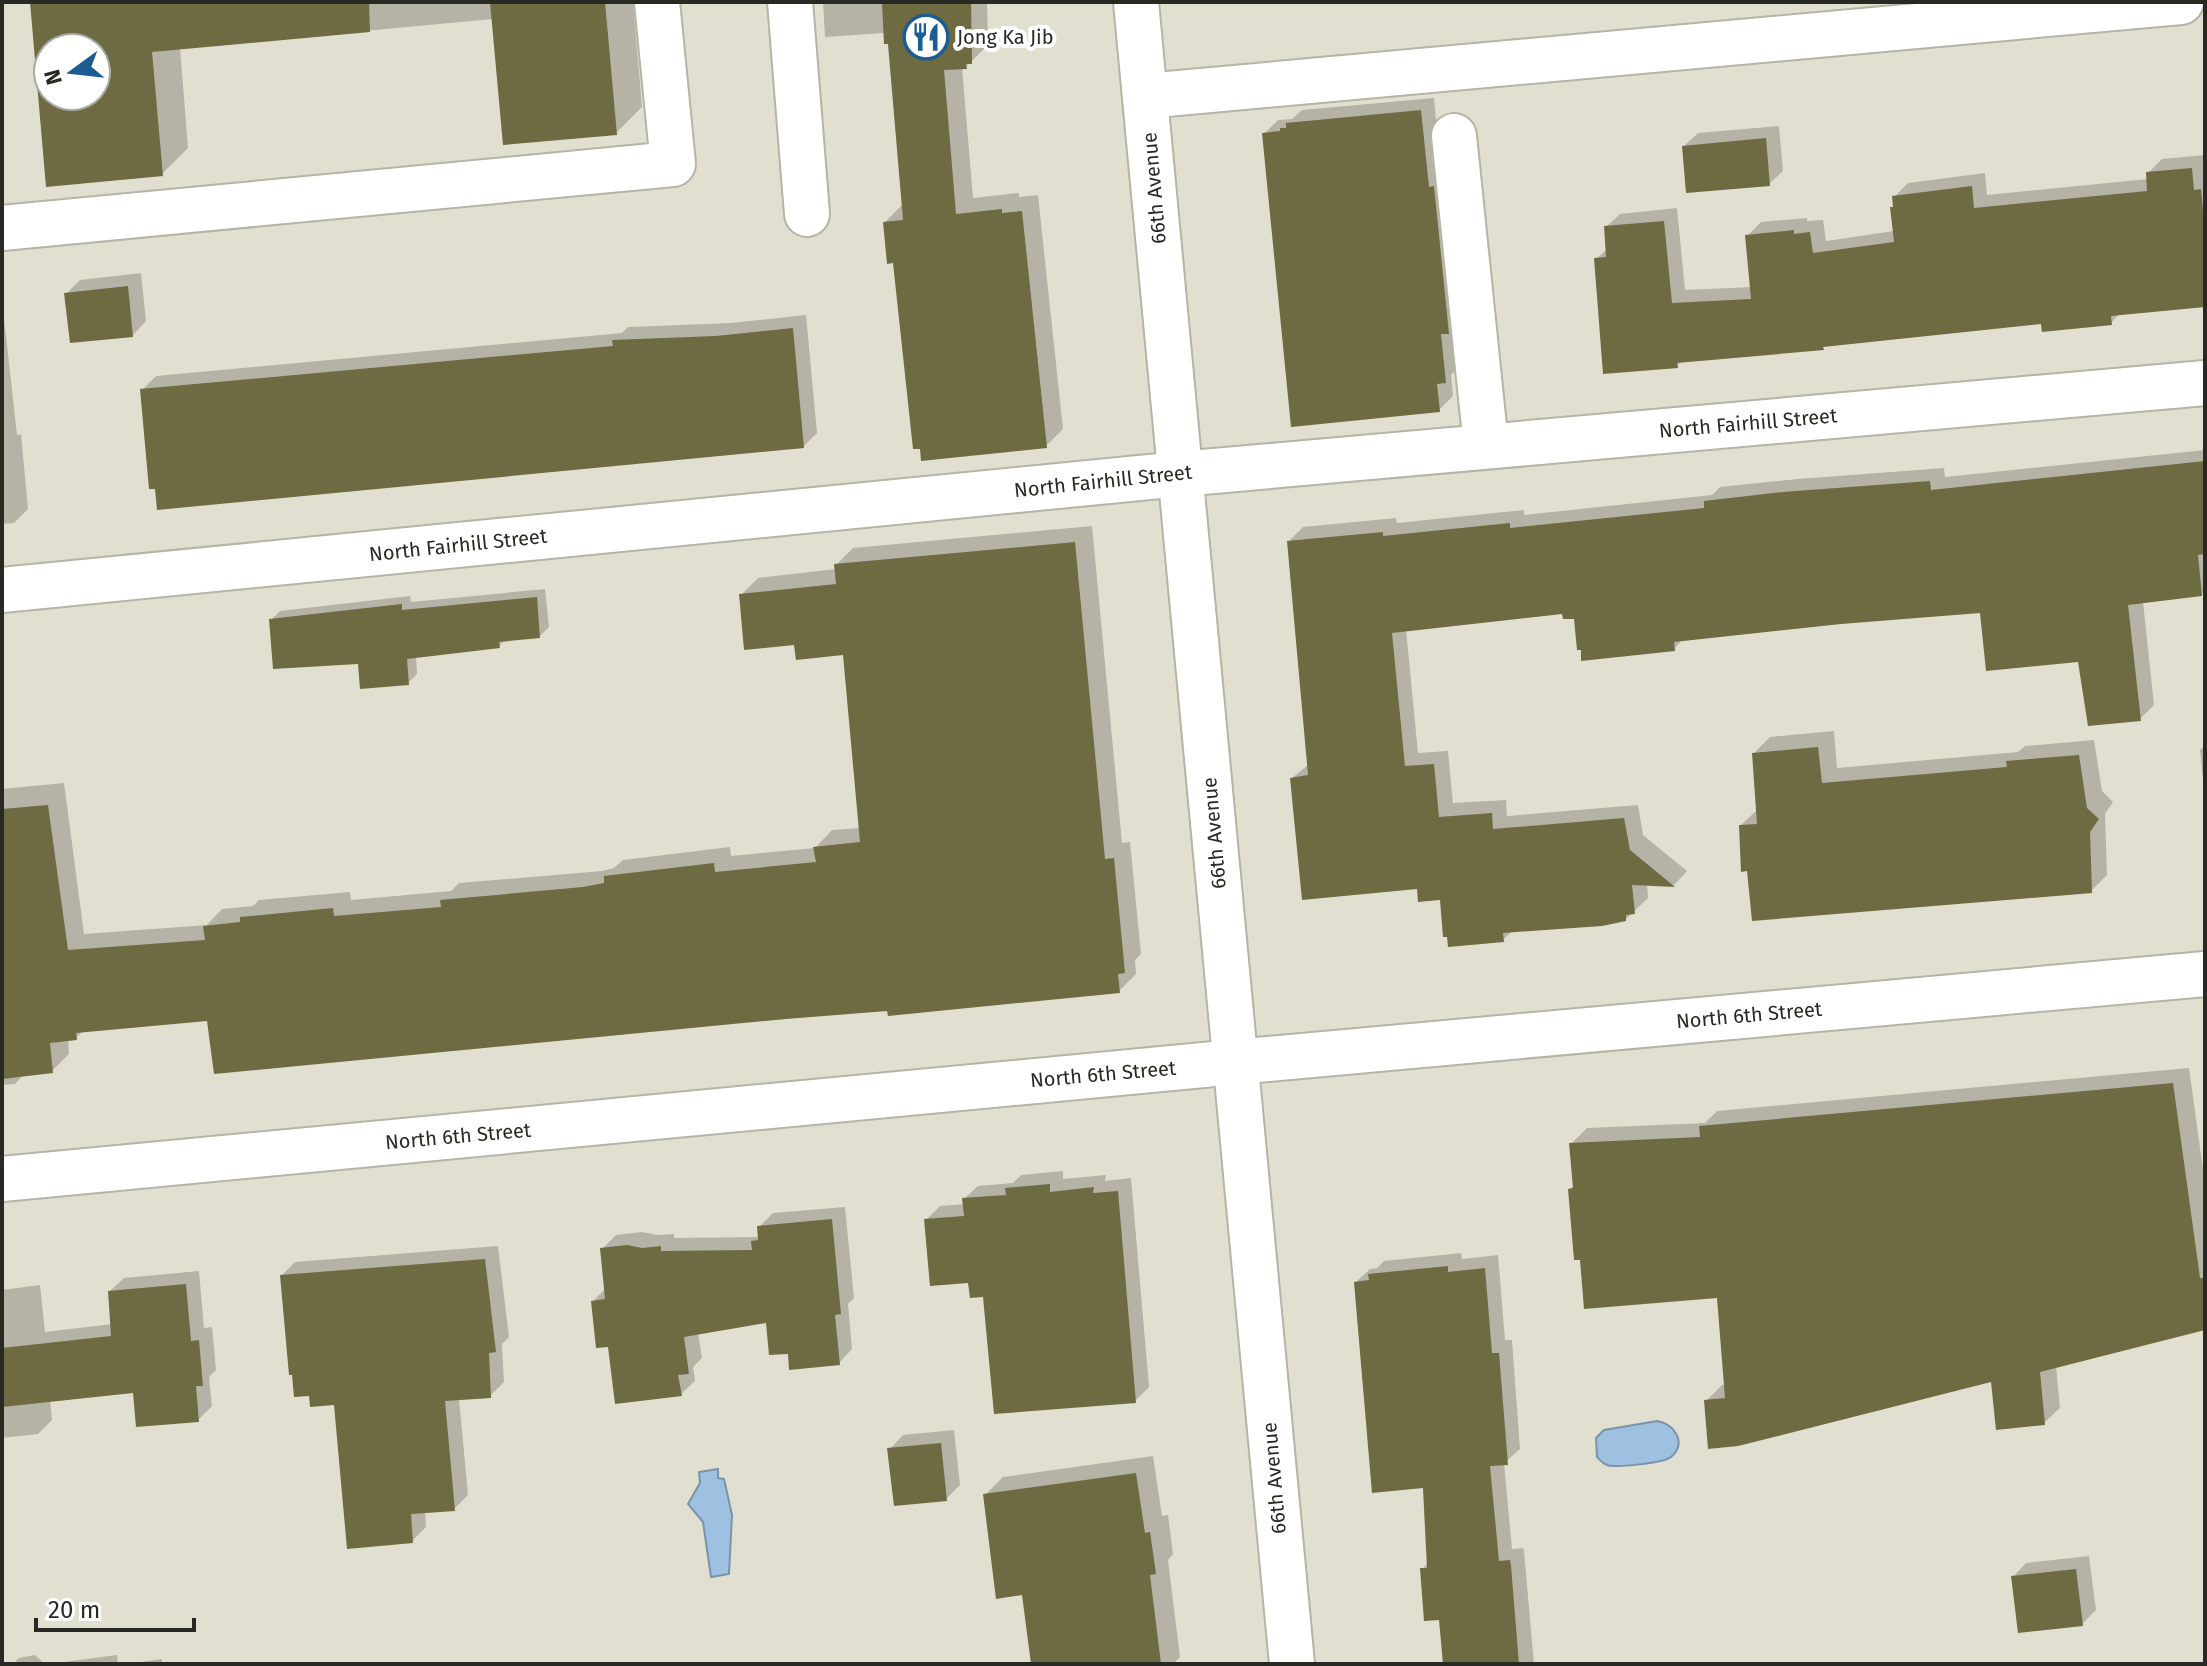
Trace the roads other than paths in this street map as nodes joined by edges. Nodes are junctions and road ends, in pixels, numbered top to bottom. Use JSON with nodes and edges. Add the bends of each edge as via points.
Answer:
{"nodes":[{"id":1,"x":657,"y":2,"type":"edge"},
{"id":2,"x":790,"y":2,"type":"edge"},
{"id":3,"x":1136,"y":2,"type":"edge"},
{"id":4,"x":2181,"y":2,"type":"edge"},
{"id":5,"x":1145,"y":96,"type":"junction"},
{"id":6,"x":1454,"y":136,"type":"dead end"},
{"id":7,"x":807,"y":214,"type":"dead end"},
{"id":8,"x":2,"y":228,"type":"edge"},
{"id":9,"x":2205,"y":383,"type":"edge"},
{"id":10,"x":1486,"y":446,"type":"junction"},
{"id":11,"x":1180,"y":474,"type":"junction"},
{"id":12,"x":2,"y":590,"type":"edge"},
{"id":13,"x":2205,"y":974,"type":"edge"},
{"id":14,"x":1235,"y":1062,"type":"junction"},
{"id":15,"x":2,"y":1179,"type":"edge"},
{"id":16,"x":1292,"y":1664,"type":"edge"}],
"edges":[{"from":1,"to":8,"type":"street","via":[[673,164]]},
{"from":2,"to":7,"type":"street"},
{"from":3,"to":5,"type":"street","name":"66th Avenue"},
{"from":4,"to":5,"type":"street"},
{"from":5,"to":11,"type":"street","name":"66th Avenue"},
{"from":6,"to":10,"type":"street"},
{"from":9,"to":10,"type":"street","name":"North Fairhill Street"},
{"from":10,"to":11,"type":"street","name":"North Fairhill Street"},
{"from":11,"to":12,"type":"street","name":"North Fairhill Street"},
{"from":11,"to":14,"type":"street","name":"66th Avenue"},
{"from":13,"to":14,"type":"street","name":"North 6th Street"},
{"from":14,"to":15,"type":"street","name":"North 6th Street"},
{"from":14,"to":16,"type":"street","name":"66th Avenue"}]}
